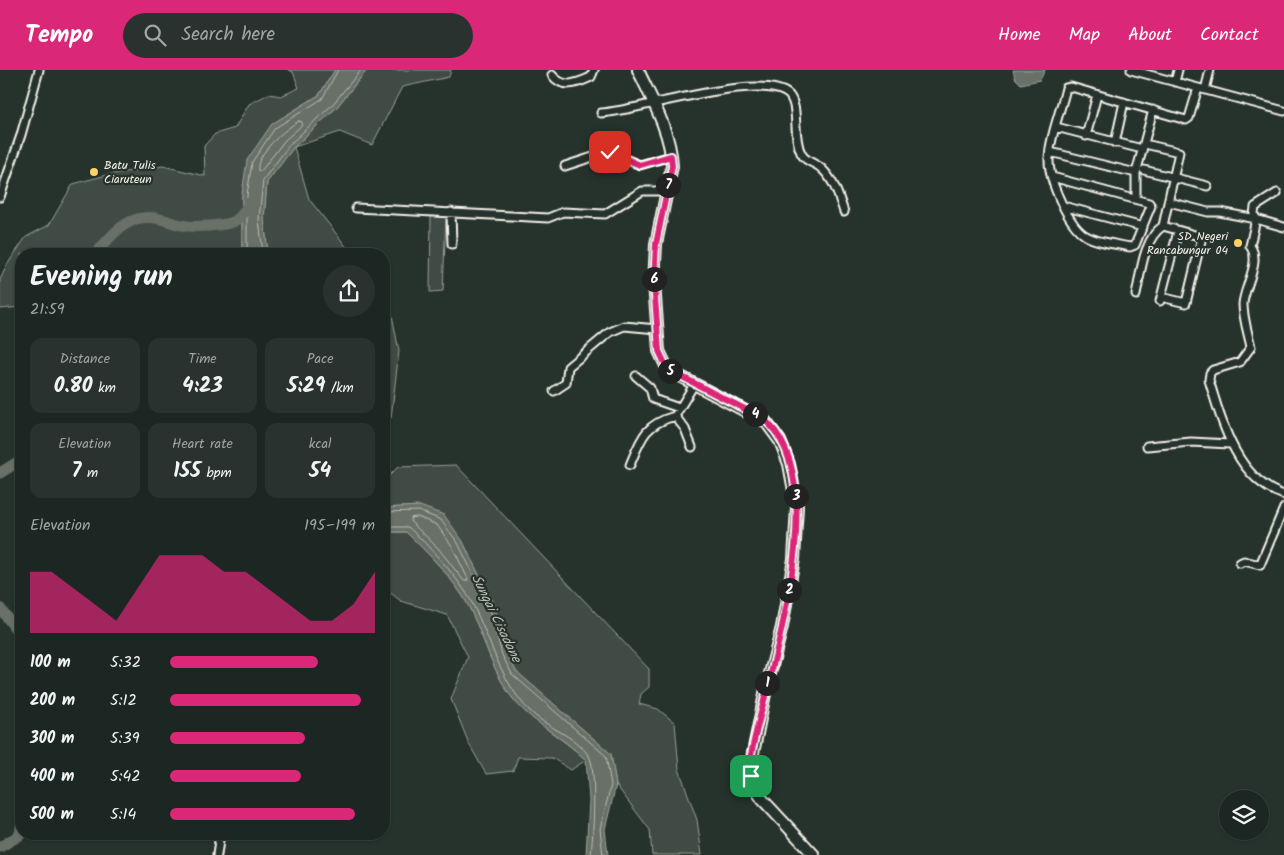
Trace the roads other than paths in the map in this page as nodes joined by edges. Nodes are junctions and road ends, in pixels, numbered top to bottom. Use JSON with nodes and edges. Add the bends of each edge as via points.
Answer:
{"nodes":[{"id":1,"x":39,"y":70,"type":"edge"},
{"id":2,"x":594,"y":70,"type":"edge"},
{"id":3,"x":638,"y":70,"type":"edge"},
{"id":4,"x":1131,"y":70,"type":"edge"},
{"id":5,"x":1178,"y":70,"type":"edge"},
{"id":6,"x":1210,"y":70,"type":"edge"},
{"id":7,"x":552,"y":75,"type":"dead end"},
{"id":8,"x":1175,"y":82,"type":"junction"},
{"id":9,"x":1201,"y":89,"type":"junction"},
{"id":10,"x":1097,"y":95,"type":"junction"},
{"id":11,"x":652,"y":101,"type":"junction"},
{"id":12,"x":1124,"y":102,"type":"junction"},
{"id":13,"x":1153,"y":110,"type":"junction"},
{"id":14,"x":1284,"y":111,"type":"edge"},
{"id":15,"x":601,"y":113,"type":"dead end"},
{"id":16,"x":1056,"y":128,"type":"junction"},
{"id":17,"x":1086,"y":136,"type":"junction"},
{"id":18,"x":1114,"y":143,"type":"junction"},
{"id":19,"x":1146,"y":147,"type":"junction"},
{"id":20,"x":1050,"y":152,"type":"junction"},
{"id":21,"x":671,"y":156,"type":"junction"},
{"id":22,"x":565,"y":166,"type":"dead end"},
{"id":23,"x":1144,"y":170,"type":"dead end"},
{"id":24,"x":1136,"y":174,"type":"junction"},
{"id":25,"x":1052,"y":177,"type":"junction"},
{"id":26,"x":1174,"y":177,"type":"junction"},
{"id":27,"x":1207,"y":186,"type":"dead end"},
{"id":28,"x":667,"y":191,"type":"junction"},
{"id":29,"x":1277,"y":194,"type":"dead end"},
{"id":30,"x":0,"y":197,"type":"edge"},
{"id":31,"x":1136,"y":198,"type":"junction"},
{"id":32,"x":1169,"y":202,"type":"junction"},
{"id":33,"x":1062,"y":206,"type":"junction"},
{"id":34,"x":356,"y":208,"type":"dead end"},
{"id":35,"x":450,"y":212,"type":"junction"},
{"id":36,"x":844,"y":212,"type":"dead end"},
{"id":37,"x":1256,"y":219,"type":"junction"},
{"id":38,"x":1163,"y":226,"type":"junction"},
{"id":39,"x":1143,"y":227,"type":"junction"},
{"id":40,"x":1284,"y":227,"type":"edge"},
{"id":41,"x":1178,"y":231,"type":"junction"},
{"id":42,"x":452,"y":244,"type":"dead end"},
{"id":43,"x":1136,"y":295,"type":"dead end"},
{"id":44,"x":657,"y":329,"type":"junction"},
{"id":45,"x":636,"y":376,"type":"dead end"},
{"id":46,"x":695,"y":383,"type":"junction"},
{"id":47,"x":554,"y":390,"type":"dead end"},
{"id":48,"x":679,"y":408,"type":"junction"},
{"id":49,"x":675,"y":416,"type":"junction"},
{"id":50,"x":1230,"y":444,"type":"junction"},
{"id":51,"x":1147,"y":446,"type":"dead end"},
{"id":52,"x":692,"y":448,"type":"dead end"},
{"id":53,"x":630,"y":465,"type":"dead end"},
{"id":54,"x":1284,"y":495,"type":"edge"},
{"id":55,"x":1284,"y":508,"type":"edge"},
{"id":56,"x":1240,"y":563,"type":"dead end"},
{"id":57,"x":219,"y":840,"type":"edge"},
{"id":58,"x":217,"y":855,"type":"edge"},
{"id":59,"x":814,"y":855,"type":"edge"}],
"edges":[{"from":1,"to":30,"type":"street"},
{"from":2,"to":7,"type":"street","via":[[591,77],[566,85]]},
{"from":3,"to":11,"type":"main road"},
{"from":4,"to":8,"type":"street"},
{"from":5,"to":8,"type":"street"},
{"from":6,"to":9,"type":"street"},
{"from":8,"to":9,"type":"street"},
{"from":9,"to":13,"type":"street","via":[[1186,120]]},
{"from":9,"to":14,"type":"street"},
{"from":10,"to":12,"type":"street"},
{"from":10,"to":16,"type":"street","via":[[1066,88]]},
{"from":10,"to":17,"type":"street"},
{"from":11,"to":15,"type":"street"},
{"from":11,"to":21,"type":"main road"},
{"from":11,"to":36,"type":"street","via":[[757,83],[776,85],[794,102],[795,136],[801,153],[805,160],[821,168],[832,182]]},
{"from":12,"to":13,"type":"street"},
{"from":12,"to":18,"type":"street"},
{"from":13,"to":19,"type":"street"},
{"from":16,"to":17,"type":"street"},
{"from":16,"to":20,"type":"street"},
{"from":17,"to":18,"type":"street"},
{"from":18,"to":19,"type":"street"},
{"from":19,"to":24,"type":"street"},
{"from":19,"to":26,"type":"street","via":[[1180,152]]},
{"from":20,"to":24,"type":"street"},
{"from":20,"to":25,"type":"street"},
{"from":21,"to":22,"type":"street","via":[[640,165],[610,152]]},
{"from":21,"to":28,"type":"main road"},
{"from":23,"to":26,"type":"street"},
{"from":24,"to":31,"type":"street"},
{"from":25,"to":31,"type":"street"},
{"from":25,"to":33,"type":"street"},
{"from":26,"to":27,"type":"street"},
{"from":26,"to":32,"type":"street"},
{"from":28,"to":35,"type":"street","via":[[642,191],[605,214],[563,212],[548,218]]},
{"from":28,"to":44,"type":"main road","via":[[654,264]]},
{"from":29,"to":37,"type":"street","via":[[1255,207]]},
{"from":31,"to":39,"type":"street","via":[[1151,206]]},
{"from":32,"to":37,"type":"street"},
{"from":32,"to":38,"type":"street"},
{"from":33,"to":39,"type":"street"},
{"from":33,"to":39,"type":"street","via":[[1079,231],[1088,238],[1130,247],[1135,244]]},
{"from":34,"to":35,"type":"street"},
{"from":35,"to":42,"type":"street"},
{"from":37,"to":40,"type":"street"},
{"from":37,"to":50,"type":"street","via":[[1250,246],[1254,250],[1254,261],[1243,304],[1251,347],[1240,362],[1210,372]]},
{"from":38,"to":41,"type":"street"},
{"from":38,"to":43,"type":"street","via":[[1154,231],[1150,240]]},
{"from":41,"to":41,"type":"street","via":[[1161,299],[1186,303],[1202,237]]},
{"from":44,"to":46,"type":"main road","via":[[659,351],[668,370]]},
{"from":44,"to":47,"type":"street","via":[[624,326],[610,332],[568,367],[566,383]]},
{"from":45,"to":48,"type":"street","via":[[648,385],[653,399]]},
{"from":46,"to":48,"type":"street"},
{"from":46,"to":59,"type":"main road","via":[[766,422],[783,447],[795,487],[794,560],[750,768],[753,785],[762,799]]},
{"from":48,"to":49,"type":"street"},
{"from":49,"to":52,"type":"street","via":[[685,429]]},
{"from":49,"to":53,"type":"street","via":[[659,420],[650,427]]},
{"from":50,"to":51,"type":"street","via":[[1190,442]]},
{"from":50,"to":54,"type":"street","via":[[1260,482],[1273,492]]},
{"from":55,"to":56,"type":"street","via":[[1260,565]]},
{"from":57,"to":58,"type":"street"}]}
